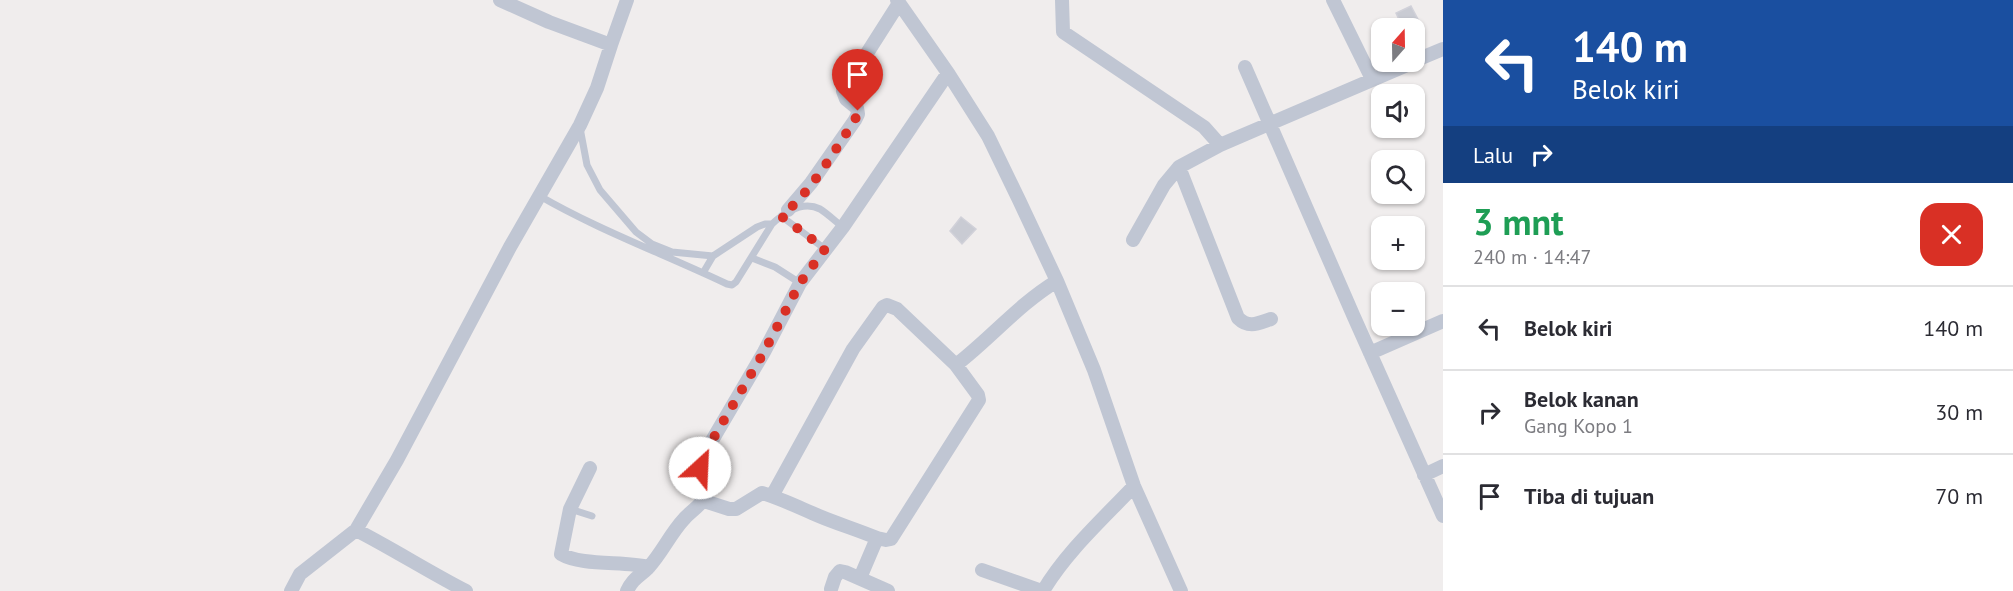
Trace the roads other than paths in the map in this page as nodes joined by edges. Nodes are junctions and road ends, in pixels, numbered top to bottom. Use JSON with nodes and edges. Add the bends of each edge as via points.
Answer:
{"nodes":[{"id":1,"x":500,"y":0,"type":"edge"},
{"id":2,"x":627,"y":0,"type":"edge"},
{"id":3,"x":1062,"y":0,"type":"edge"},
{"id":4,"x":1333,"y":0,"type":"edge"},
{"id":5,"x":898,"y":1,"type":"edge"},
{"id":6,"x":611,"y":45,"type":"junction"},
{"id":7,"x":1443,"y":50,"type":"edge"},
{"id":8,"x":1425,"y":57,"type":"edge"},
{"id":9,"x":1245,"y":67,"type":"dead end"},
{"id":10,"x":1388,"y":72,"type":"edge"},
{"id":11,"x":948,"y":73,"type":"junction"},
{"id":12,"x":1372,"y":79,"type":"junction"},
{"id":13,"x":1269,"y":123,"type":"junction"},
{"id":14,"x":580,"y":125,"type":"junction"},
{"id":15,"x":1220,"y":145,"type":"junction"},
{"id":16,"x":1179,"y":167,"type":"junction"},
{"id":17,"x":538,"y":195,"type":"junction"},
{"id":18,"x":784,"y":213,"type":"junction"},
{"id":19,"x":772,"y":224,"type":"junction"},
{"id":20,"x":843,"y":227,"type":"junction"},
{"id":21,"x":1133,"y":240,"type":"dead end"},
{"id":22,"x":825,"y":249,"type":"junction"},
{"id":23,"x":713,"y":255,"type":"junction"},
{"id":24,"x":752,"y":258,"type":"junction"},
{"id":25,"x":703,"y":273,"type":"junction"},
{"id":26,"x":1057,"y":281,"type":"junction"},
{"id":27,"x":800,"y":283,"type":"junction"},
{"id":28,"x":1271,"y":319,"type":"dead end"},
{"id":29,"x":1443,"y":321,"type":"edge"},
{"id":30,"x":1370,"y":353,"type":"junction"},
{"id":31,"x":956,"y":365,"type":"junction"},
{"id":32,"x":1443,"y":466,"type":"edge"},
{"id":33,"x":590,"y":468,"type":"dead end"},
{"id":34,"x":1424,"y":476,"type":"junction"},
{"id":35,"x":1134,"y":486,"type":"junction"},
{"id":36,"x":772,"y":496,"type":"junction"},
{"id":37,"x":704,"y":501,"type":"junction"},
{"id":38,"x":570,"y":509,"type":"junction"},
{"id":39,"x":592,"y":516,"type":"dead end"},
{"id":40,"x":1443,"y":516,"type":"edge"},
{"id":41,"x":356,"y":530,"type":"junction"},
{"id":42,"x":877,"y":538,"type":"junction"},
{"id":43,"x":649,"y":567,"type":"junction"},
{"id":44,"x":982,"y":570,"type":"dead end"},
{"id":45,"x":860,"y":578,"type":"junction"},
{"id":46,"x":831,"y":589,"type":"dead end"},
{"id":47,"x":291,"y":591,"type":"edge"},
{"id":48,"x":466,"y":591,"type":"edge"},
{"id":49,"x":627,"y":591,"type":"edge"},
{"id":50,"x":888,"y":591,"type":"edge"},
{"id":51,"x":1043,"y":591,"type":"edge"},
{"id":52,"x":1181,"y":591,"type":"edge"}],
"edges":[{"from":1,"to":6,"type":"street"},
{"from":2,"to":6,"type":"street"},
{"from":3,"to":15,"type":"street","via":[[1064,32],[1204,127]]},
{"from":4,"to":12,"type":"street"},
{"from":5,"to":11,"type":"street"},
{"from":5,"to":18,"type":"street","via":[[843,91],[857,108],[855,120],[811,183]]},
{"from":6,"to":14,"type":"street"},
{"from":7,"to":8,"type":"street"},
{"from":9,"to":13,"type":"street"},
{"from":10,"to":12,"type":"street"},
{"from":11,"to":20,"type":"street"},
{"from":11,"to":26,"type":"street","via":[[988,136]]},
{"from":12,"to":13,"type":"street"},
{"from":13,"to":15,"type":"street"},
{"from":13,"to":30,"type":"street"},
{"from":14,"to":17,"type":"street"},
{"from":14,"to":23,"type":"lane","via":[[587,165],[600,190],[636,232],[672,252]]},
{"from":15,"to":16,"type":"street"},
{"from":16,"to":21,"type":"street","via":[[1164,185]]},
{"from":16,"to":28,"type":"street","via":[[1238,318],[1252,325]]},
{"from":17,"to":25,"type":"lane","via":[[611,234]]},
{"from":17,"to":41,"type":"street"},
{"from":18,"to":19,"type":"lane"},
{"from":18,"to":20,"type":"lane","via":[[807,206],[819,209]]},
{"from":18,"to":22,"type":"lane"},
{"from":19,"to":23,"type":"lane","via":[[757,227]]},
{"from":19,"to":24,"type":"lane"},
{"from":20,"to":22,"type":"street"},
{"from":22,"to":27,"type":"street"},
{"from":23,"to":25,"type":"lane"},
{"from":24,"to":25,"type":"lane","via":[[732,285]]},
{"from":24,"to":27,"type":"lane"},
{"from":26,"to":31,"type":"street","via":[[1012,314]]},
{"from":26,"to":35,"type":"street","via":[[1094,370]]},
{"from":27,"to":37,"type":"street","via":[[700,461],[708,487]]},
{"from":29,"to":30,"type":"street"},
{"from":30,"to":34,"type":"street"},
{"from":31,"to":36,"type":"street","via":[[897,309],[883,307],[853,349]]},
{"from":31,"to":42,"type":"street","via":[[979,400],[894,536],[886,540]]},
{"from":32,"to":34,"type":"street"},
{"from":33,"to":38,"type":"street"},
{"from":34,"to":40,"type":"street"},
{"from":35,"to":51,"type":"street","via":[[1068,555]]},
{"from":35,"to":52,"type":"street"},
{"from":36,"to":37,"type":"street","via":[[756,495],[736,509]]},
{"from":36,"to":42,"type":"street"},
{"from":37,"to":43,"type":"street","via":[[684,518]]},
{"from":38,"to":39,"type":"lane"},
{"from":38,"to":43,"type":"street","via":[[562,556]]},
{"from":41,"to":47,"type":"street","via":[[300,574]]},
{"from":41,"to":48,"type":"street"},
{"from":42,"to":45,"type":"street"},
{"from":43,"to":49,"type":"street","via":[[632,580]]},
{"from":44,"to":51,"type":"street"},
{"from":45,"to":46,"type":"street","via":[[840,572]]},
{"from":45,"to":50,"type":"street"}]}
